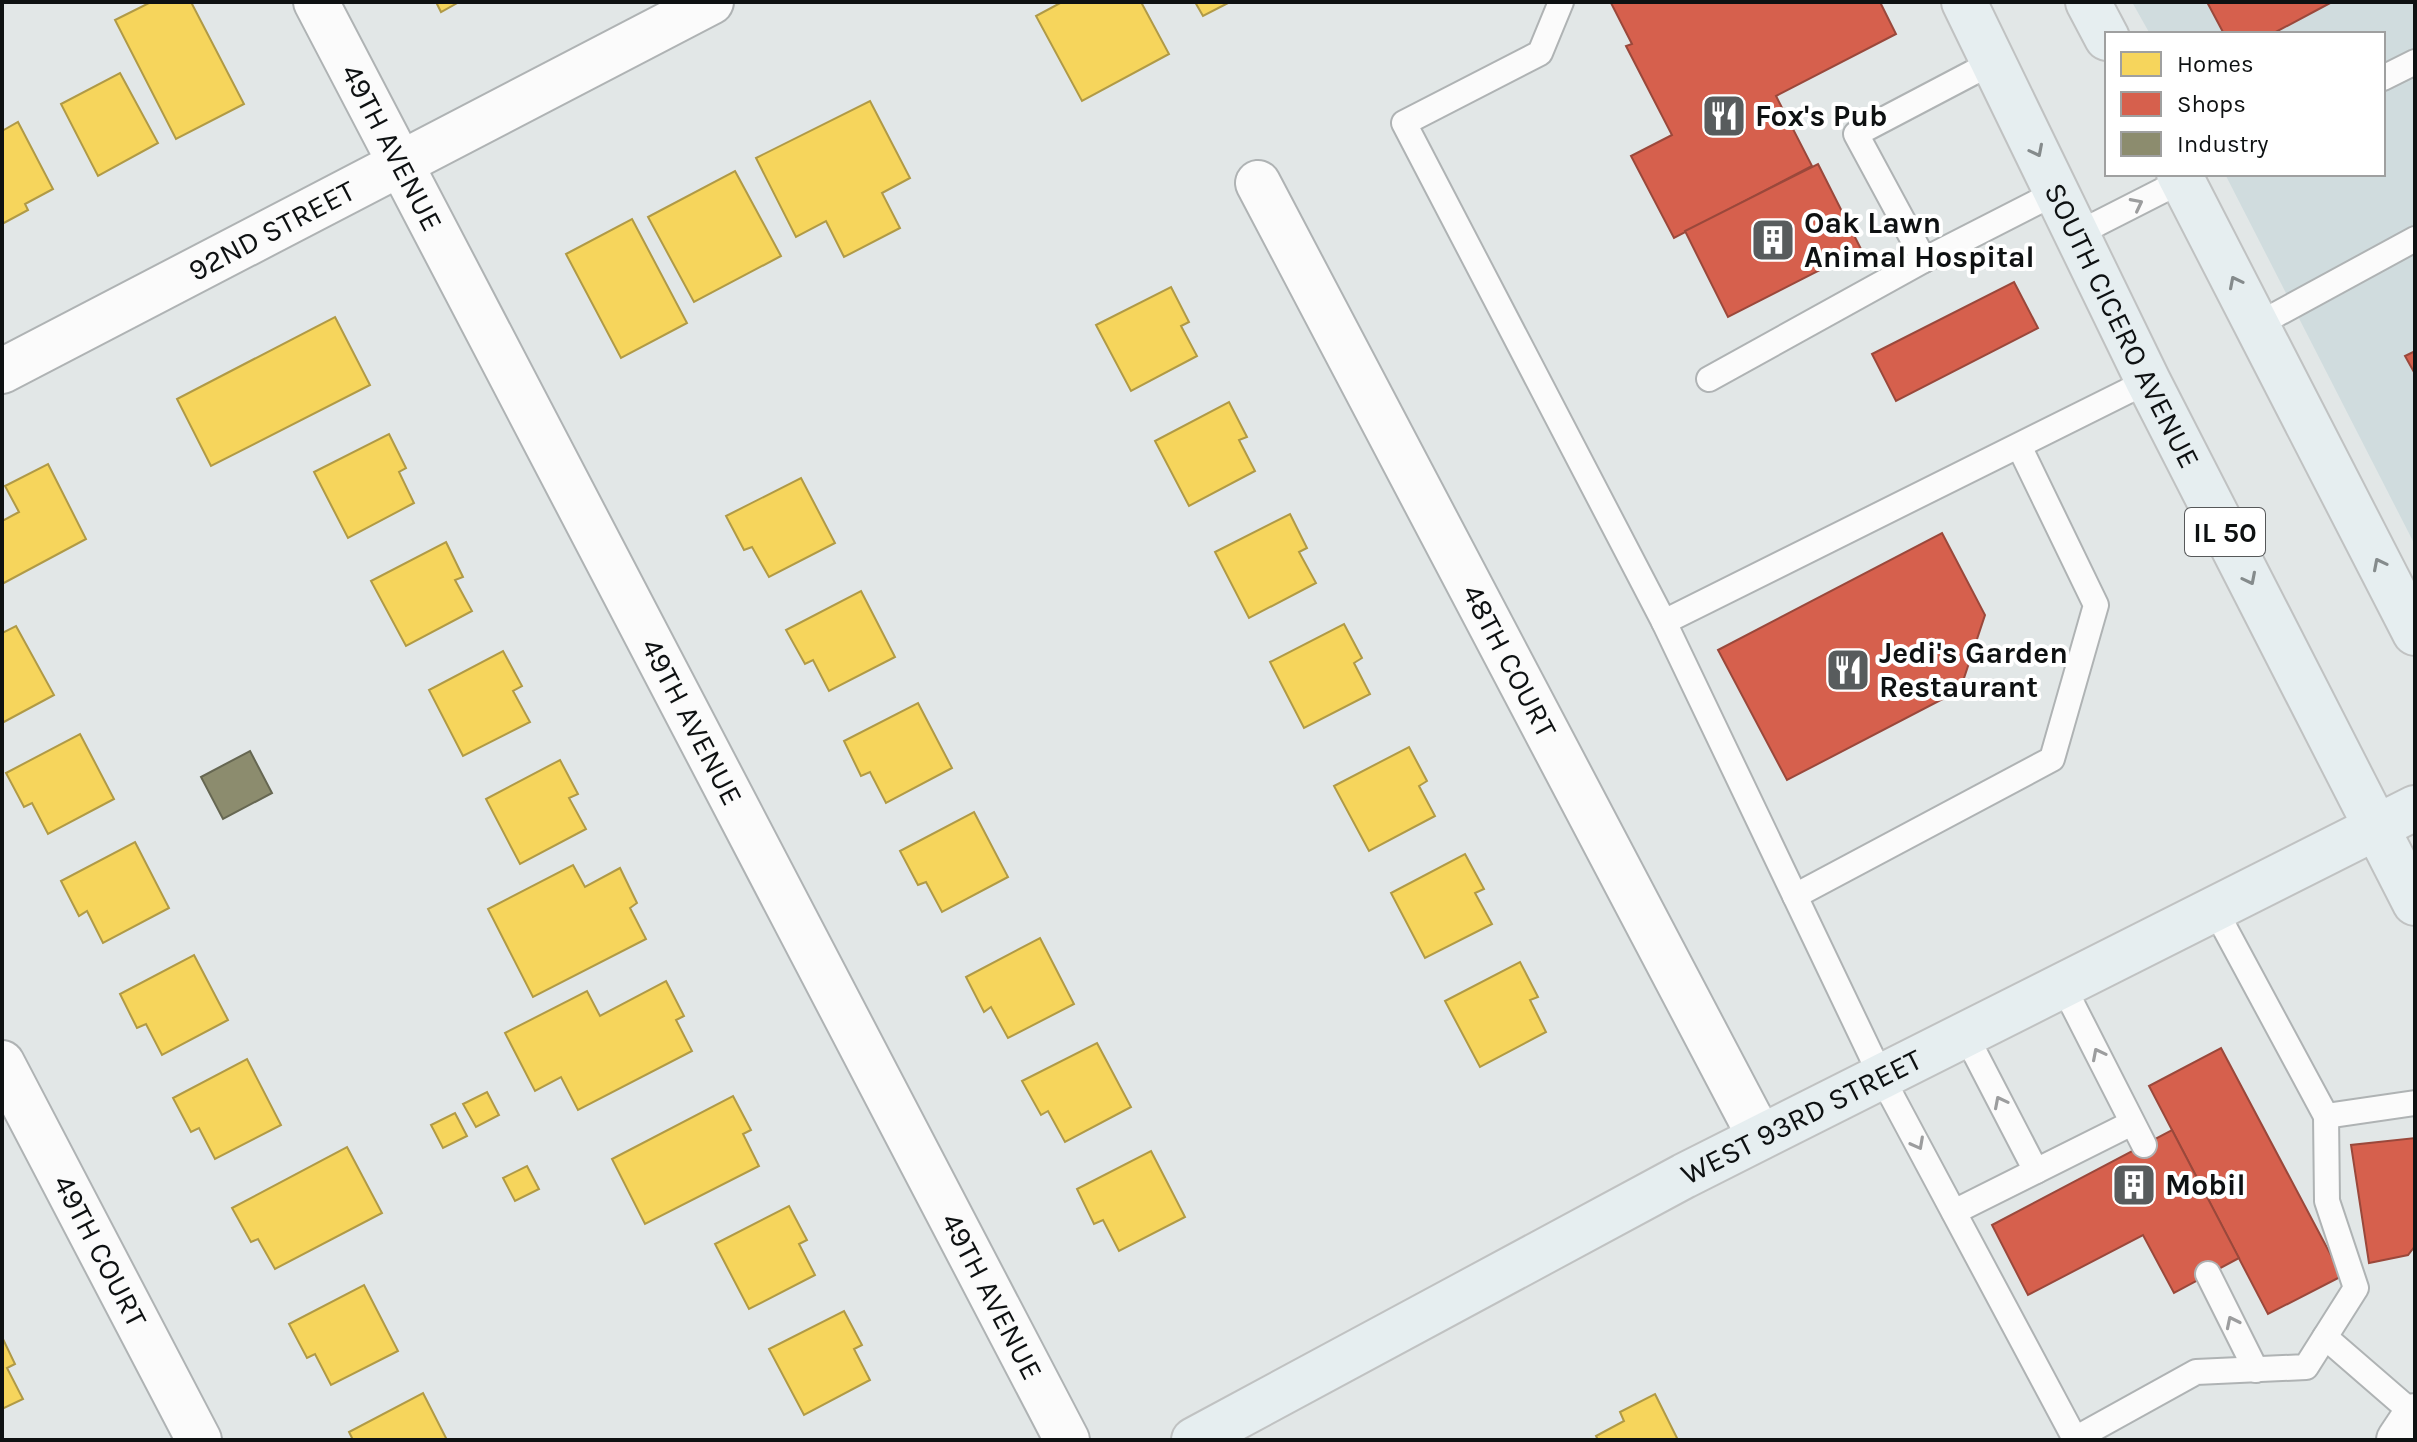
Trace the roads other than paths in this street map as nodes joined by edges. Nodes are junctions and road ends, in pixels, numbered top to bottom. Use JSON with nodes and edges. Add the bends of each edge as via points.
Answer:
{"nodes":[{"id":1,"x":316,"y":2,"type":"edge"},
{"id":2,"x":711,"y":2,"type":"edge"},
{"id":3,"x":1561,"y":2,"type":"edge"},
{"id":4,"x":1964,"y":2,"type":"edge"},
{"id":5,"x":2088,"y":2,"type":"edge"},
{"id":6,"x":2105,"y":34,"type":"edge"},
{"id":7,"x":1993,"y":62,"type":"junction"},
{"id":8,"x":2415,"y":62,"type":"edge"},
{"id":9,"x":2385,"y":77,"type":"edge"},
{"id":10,"x":400,"y":164,"type":"junction"},
{"id":11,"x":2186,"y":176,"type":"edge"},
{"id":12,"x":1258,"y":183,"type":"dead end"},
{"id":13,"x":2057,"y":192,"type":"junction"},
{"id":14,"x":2077,"y":234,"type":"junction"},
{"id":15,"x":2415,"y":239,"type":"edge"},
{"id":16,"x":1924,"y":260,"type":"junction"},
{"id":17,"x":2257,"y":325,"type":"junction"},
{"id":18,"x":2,"y":371,"type":"edge"},
{"id":19,"x":1709,"y":379,"type":"dead end"},
{"id":20,"x":2148,"y":381,"type":"junction"},
{"id":21,"x":2019,"y":446,"type":"junction"},
{"id":22,"x":1664,"y":622,"type":"junction"},
{"id":23,"x":2415,"y":633,"type":"edge"},
{"id":24,"x":2415,"y":808,"type":"edge"},
{"id":25,"x":2376,"y":828,"type":"junction"},
{"id":26,"x":1795,"y":896,"type":"junction"},
{"id":27,"x":2415,"y":903,"type":"edge"},
{"id":28,"x":2215,"y":910,"type":"junction"},
{"id":29,"x":2063,"y":986,"type":"junction"},
{"id":30,"x":1965,"y":1034,"type":"junction"},
{"id":31,"x":2,"y":1063,"type":"edge"},
{"id":32,"x":1881,"y":1076,"type":"junction"},
{"id":33,"x":2415,"y":1103,"type":"edge"},
{"id":34,"x":2326,"y":1116,"type":"junction"},
{"id":35,"x":2132,"y":1123,"type":"junction"},
{"id":36,"x":1760,"y":1137,"type":"junction"},
{"id":37,"x":2144,"y":1145,"type":"dead end"},
{"id":38,"x":2036,"y":1171,"type":"junction"},
{"id":39,"x":1954,"y":1212,"type":"junction"},
{"id":40,"x":2208,"y":1274,"type":"dead end"},
{"id":41,"x":2325,"y":1337,"type":"junction"},
{"id":42,"x":2256,"y":1370,"type":"junction"},
{"id":43,"x":2410,"y":1428,"type":"edge"},
{"id":44,"x":199,"y":1440,"type":"edge"},
{"id":45,"x":1067,"y":1440,"type":"edge"},
{"id":46,"x":1194,"y":1440,"type":"edge"}],
"edges":[{"from":1,"to":10,"type":"street","name":"49TH AVENUE"},
{"from":2,"to":10,"type":"street","name":"92ND STREET"},
{"from":3,"to":22,"type":"lane","via":[[1540,53],[1404,123]]},
{"from":4,"to":7,"type":"main road","name":"SOUTH CICERO AVENUE","number":"IL 50"},
{"from":5,"to":6,"type":"main road"},
{"from":7,"to":13,"type":"main road","name":"SOUTH CICERO AVENUE","number":"IL 50","one_way":true},
{"from":7,"to":16,"type":"lane","via":[[1856,134]]},
{"from":8,"to":9,"type":"lane"},
{"from":10,"to":18,"type":"street","name":"92ND STREET"},
{"from":10,"to":45,"type":"street","name":"49TH AVENUE"},
{"from":14,"to":11,"type":"lane","one_way":true},
{"from":17,"to":11,"type":"main road","one_way":true},
{"from":12,"to":36,"type":"street","name":"48TH COURT"},
{"from":13,"to":14,"type":"main road","name":"SOUTH CICERO AVENUE","number":"IL 50"},
{"from":13,"to":16,"type":"lane"},
{"from":14,"to":20,"type":"main road","name":"SOUTH CICERO AVENUE","number":"IL 50"},
{"from":15,"to":17,"type":"lane"},
{"from":16,"to":19,"type":"lane"},
{"from":23,"to":17,"type":"main road","one_way":true},
{"from":20,"to":21,"type":"lane"},
{"from":20,"to":25,"type":"main road","name":"SOUTH CICERO AVENUE","number":"IL 50","one_way":true},
{"from":21,"to":22,"type":"lane"},
{"from":21,"to":26,"type":"lane","via":[[2096,605],[2052,759]]},
{"from":22,"to":26,"type":"lane"},
{"from":24,"to":25,"type":"main road","name":"WEST 93RD STREET"},
{"from":25,"to":27,"type":"main road","name":"SOUTH CICERO AVENUE","number":"IL 50"},
{"from":25,"to":28,"type":"main road","name":"WEST 93RD STREET"},
{"from":26,"to":32,"type":"lane"},
{"from":28,"to":29,"type":"main road","name":"WEST 93RD STREET"},
{"from":28,"to":34,"type":"lane"},
{"from":29,"to":30,"type":"main road","name":"WEST 93RD STREET"},
{"from":35,"to":29,"type":"lane","one_way":true},
{"from":30,"to":32,"type":"main road","name":"WEST 93RD STREET"},
{"from":38,"to":30,"type":"lane","one_way":true},
{"from":31,"to":44,"type":"street","name":"49TH COURT"},
{"from":32,"to":36,"type":"main road","name":"WEST 93RD STREET"},
{"from":32,"to":39,"type":"lane","one_way":true},
{"from":33,"to":34,"type":"lane"},
{"from":34,"to":41,"type":"lane","via":[[2327,1201],[2356,1288]]},
{"from":35,"to":37,"type":"lane"},
{"from":35,"to":38,"type":"lane"},
{"from":36,"to":46,"type":"main road","name":"WEST 93RD STREET"},
{"from":38,"to":39,"type":"lane"},
{"from":39,"to":42,"type":"lane","via":[[2075,1439],[2196,1372]]},
{"from":42,"to":40,"type":"lane","one_way":true},
{"from":41,"to":42,"type":"lane","via":[[2306,1367]]},
{"from":41,"to":43,"type":"lane"}]}
